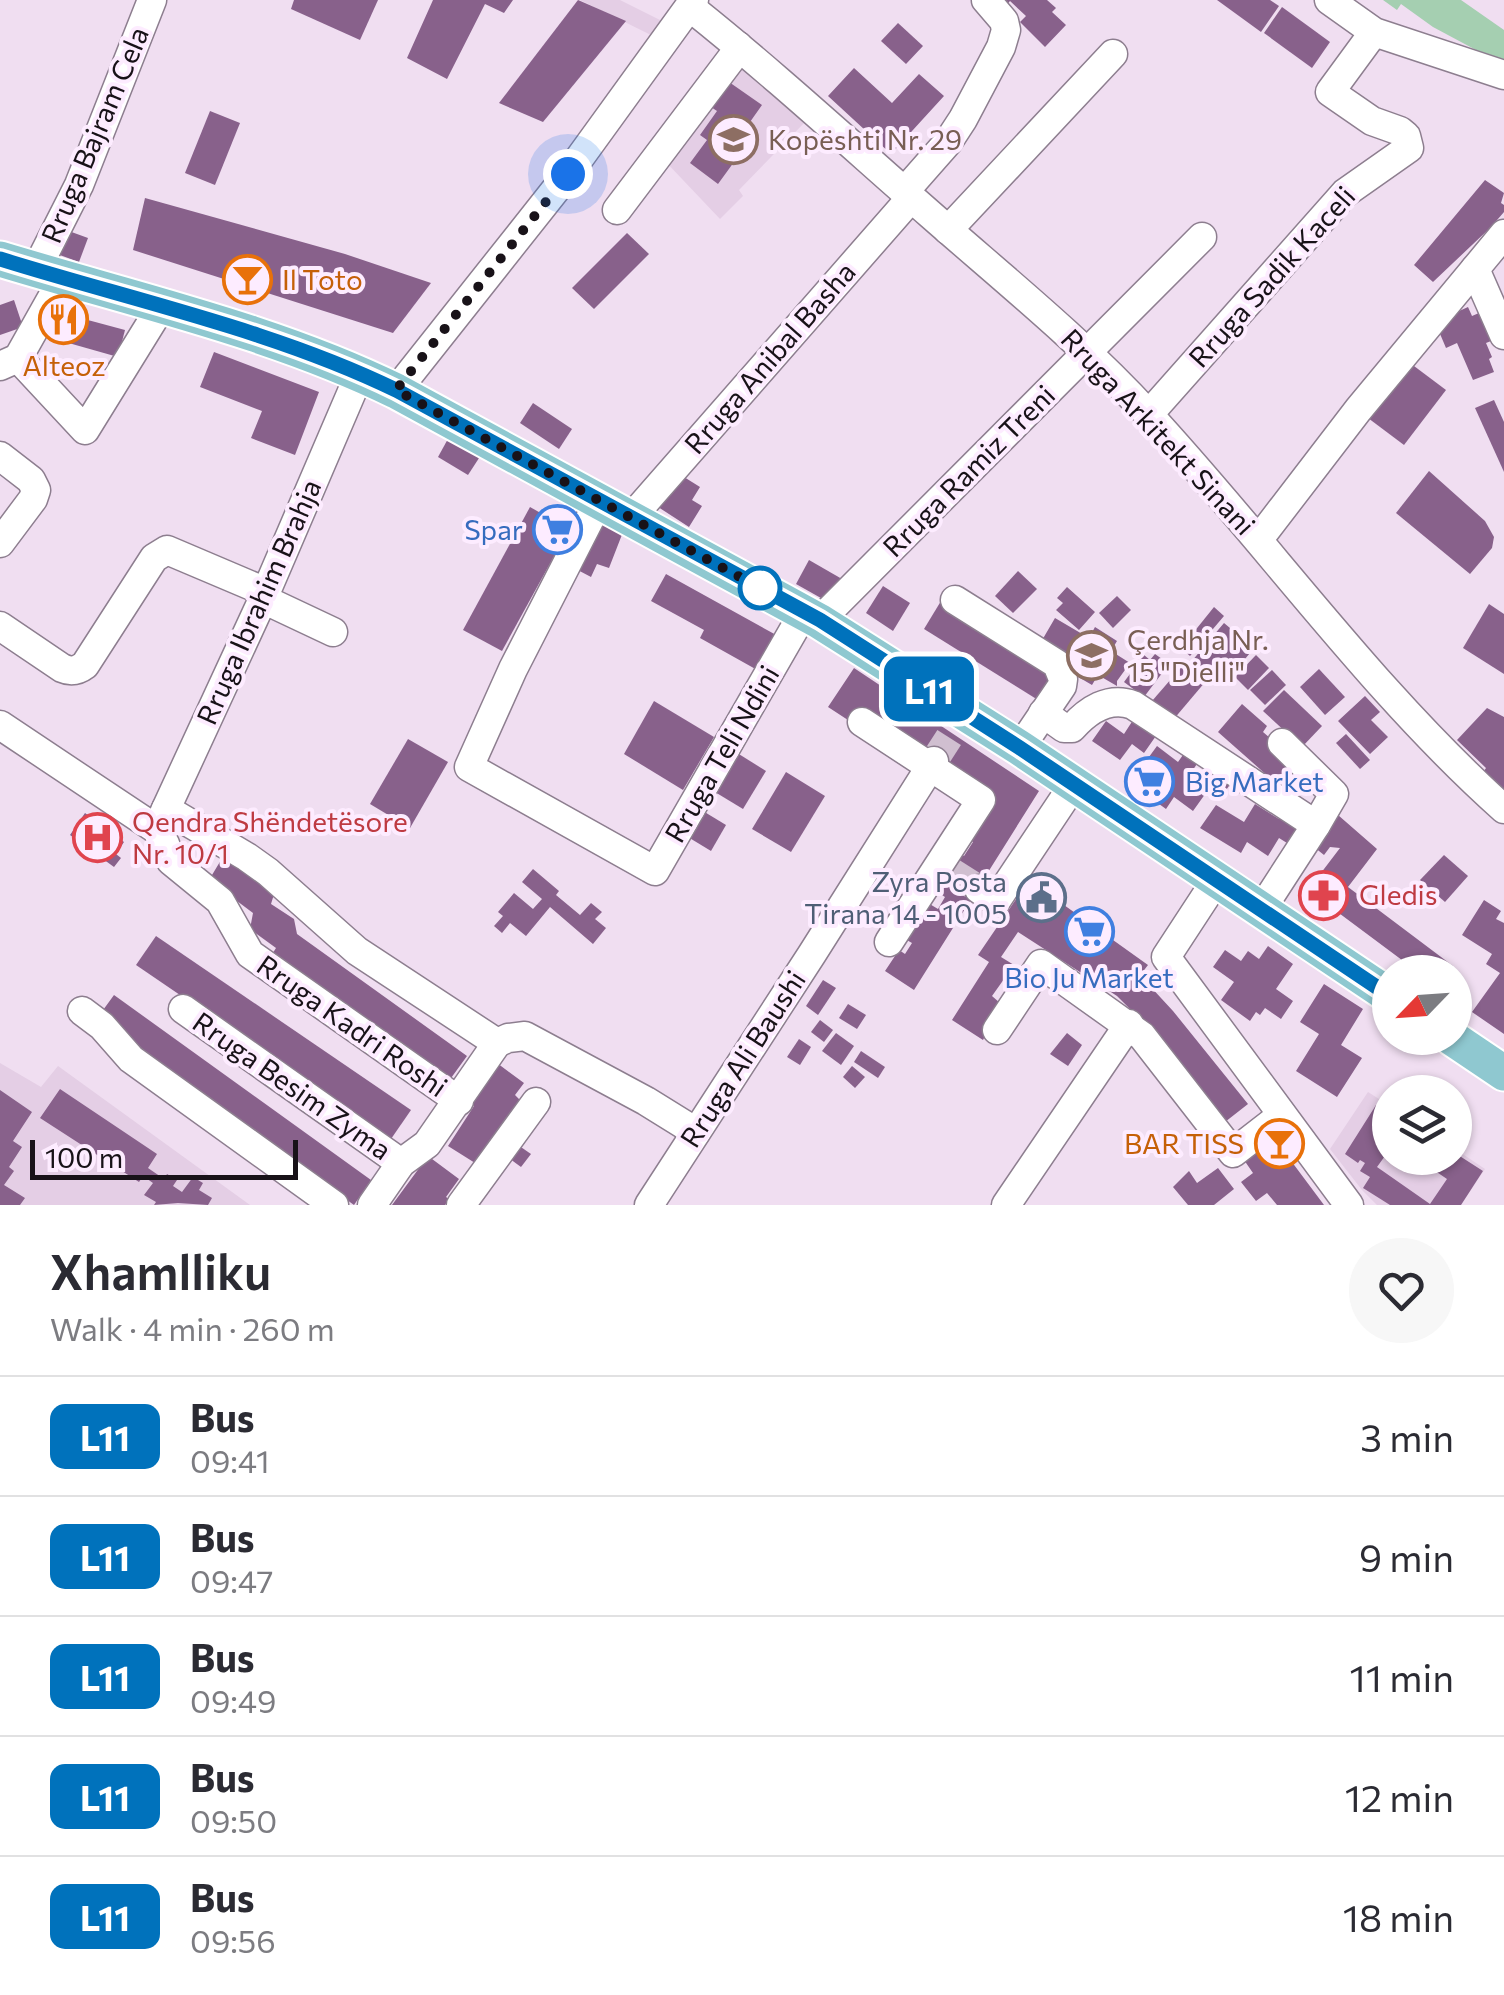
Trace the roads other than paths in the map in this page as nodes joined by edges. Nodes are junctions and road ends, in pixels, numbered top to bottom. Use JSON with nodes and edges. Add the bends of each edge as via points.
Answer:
{"nodes":[{"id":1,"x":152,"y":0,"type":"edge"},
{"id":2,"x":986,"y":0,"type":"edge"},
{"id":3,"x":1329,"y":0,"type":"edge"},
{"id":4,"x":692,"y":3,"type":"edge"},
{"id":5,"x":1374,"y":32,"type":"junction"},
{"id":6,"x":738,"y":46,"type":"junction"},
{"id":7,"x":1113,"y":54,"type":"dead end"},
{"id":8,"x":1504,"y":75,"type":"edge"},
{"id":9,"x":907,"y":195,"type":"junction"},
{"id":10,"x":617,"y":210,"type":"dead end"},
{"id":11,"x":948,"y":230,"type":"junction"},
{"id":12,"x":1504,"y":234,"type":"edge"},
{"id":13,"x":1202,"y":238,"type":"dead end"},
{"id":14,"x":0,"y":259,"type":"edge"},
{"id":15,"x":1474,"y":270,"type":"junction"},
{"id":16,"x":50,"y":274,"type":"junction"},
{"id":17,"x":161,"y":307,"type":"junction"},
{"id":18,"x":1504,"y":335,"type":"edge"},
{"id":19,"x":1088,"y":351,"type":"junction"},
{"id":20,"x":9,"y":362,"type":"edge"},
{"id":21,"x":360,"y":373,"type":"junction"},
{"id":22,"x":396,"y":390,"type":"junction"},
{"id":23,"x":1149,"y":414,"type":"junction"},
{"id":24,"x":0,"y":456,"type":"edge"},
{"id":25,"x":599,"y":502,"type":"junction"},
{"id":26,"x":630,"y":518,"type":"junction"},
{"id":27,"x":1259,"y":540,"type":"junction"},
{"id":28,"x":0,"y":544,"type":"edge"},
{"id":29,"x":264,"y":596,"type":"junction"},
{"id":30,"x":955,"y":600,"type":"dead end"},
{"id":31,"x":812,"y":616,"type":"junction"},
{"id":32,"x":0,"y":626,"type":"edge"},
{"id":33,"x":333,"y":632,"type":"dead end"},
{"id":34,"x":1043,"y":713,"type":"junction"},
{"id":35,"x":862,"y":722,"type":"dead end"},
{"id":36,"x":0,"y":726,"type":"edge"},
{"id":37,"x":1282,"y":743,"type":"dead end"},
{"id":38,"x":1020,"y":748,"type":"junction"},
{"id":39,"x":932,"y":764,"type":"junction"},
{"id":40,"x":1074,"y":784,"type":"junction"},
{"id":41,"x":1504,"y":809,"type":"edge"},
{"id":42,"x":161,"y":819,"type":"junction"},
{"id":43,"x":1316,"y":825,"type":"junction"},
{"id":44,"x":1217,"y":879,"type":"junction"},
{"id":45,"x":987,"y":895,"type":"dead end"},
{"id":46,"x":1262,"y":910,"type":"junction"},
{"id":47,"x":889,"y":942,"type":"dead end"},
{"id":48,"x":1372,"y":984,"type":"edge"},
{"id":49,"x":183,"y":1009,"type":"dead end"},
{"id":50,"x":82,"y":1011,"type":"dead end"},
{"id":51,"x":1129,"y":1024,"type":"junction"},
{"id":52,"x":997,"y":1030,"type":"dead end"},
{"id":53,"x":497,"y":1043,"type":"junction"},
{"id":54,"x":1472,"y":1051,"type":"edge"},
{"id":55,"x":1504,"y":1073,"type":"edge"},
{"id":56,"x":458,"y":1101,"type":"junction"},
{"id":57,"x":536,"y":1102,"type":"dead end"},
{"id":58,"x":1282,"y":1115,"type":"junction"},
{"id":59,"x":696,"y":1132,"type":"junction"},
{"id":60,"x":426,"y":1144,"type":"joint"},
{"id":61,"x":401,"y":1163,"type":"junction"},
{"id":62,"x":656,"y":1202,"type":"edge"},
{"id":63,"x":334,"y":1205,"type":"edge"},
{"id":64,"x":372,"y":1205,"type":"edge"},
{"id":65,"x":461,"y":1205,"type":"edge"},
{"id":66,"x":1006,"y":1205,"type":"edge"},
{"id":67,"x":1349,"y":1205,"type":"edge"}],
"edges":[{"from":1,"to":16,"type":"street","name":"Rruga Bajram Cela"},
{"from":2,"to":9,"type":"street","name":"Rruga Anibal Basha","via":[[1004,20],[1001,47],[963,119]]},
{"from":3,"to":5,"type":"street"},
{"from":4,"to":6,"type":"street","name":"Rruga Arkitekt Sinani"},
{"from":4,"to":22,"type":"street","via":[[568,174]]},
{"from":5,"to":8,"type":"street"},
{"from":5,"to":23,"type":"street","name":"Rruga Sadik Kaceli","via":[[1330,92],[1400,131],[1408,148],[1345,193]]},
{"from":6,"to":9,"type":"street","name":"Rruga Arkitekt Sinani"},
{"from":6,"to":10,"type":"street"},
{"from":7,"to":11,"type":"street"},
{"from":9,"to":11,"type":"street","name":"Rruga Arkitekt Sinani"},
{"from":9,"to":26,"type":"street","name":"Rruga Anibal Basha"},
{"from":11,"to":19,"type":"street","name":"Rruga Arkitekt Sinani"},
{"from":12,"to":15,"type":"street"},
{"from":13,"to":19,"type":"street","name":"Rruga Ramiz Treni"},
{"from":14,"to":16,"type":"main road"},
{"from":15,"to":18,"type":"street"},
{"from":15,"to":27,"type":"street"},
{"from":16,"to":17,"type":"main road"},
{"from":16,"to":20,"type":"street","name":"Rruga Bajram Cela"},
{"from":17,"to":20,"type":"street","via":[[85,430]]},
{"from":17,"to":21,"type":"main road"},
{"from":19,"to":23,"type":"street","name":"Rruga Arkitekt Sinani"},
{"from":19,"to":31,"type":"street","name":"Rruga Ramiz Treni"},
{"from":21,"to":22,"type":"main road"},
{"from":21,"to":29,"type":"street","name":"Rruga Ibrahim Brahja"},
{"from":22,"to":25,"type":"main road"},
{"from":23,"to":27,"type":"street","name":"Rruga Arkitekt Sinani"},
{"from":24,"to":28,"type":"street","via":[[36,490]]},
{"from":25,"to":26,"type":"main road"},
{"from":25,"to":31,"type":"street","name":"Rruga Teli Ndini","via":[[469,767],[655,870]]},
{"from":26,"to":31,"type":"main road"},
{"from":27,"to":41,"type":"street","name":"Rruga Arkitekt Sinani","via":[[1382,686]]},
{"from":29,"to":32,"type":"street","via":[[168,550],[154,558],[80,668],[62,668]]},
{"from":29,"to":33,"type":"street"},
{"from":29,"to":42,"type":"street","name":"Rruga Ibrahim Brahja"},
{"from":30,"to":34,"type":"street","via":[[1057,664],[1062,686]]},
{"from":31,"to":38,"type":"main road","via":[[959,723]]},
{"from":34,"to":38,"type":"street"},
{"from":34,"to":43,"type":"street","via":[[1072,728],[1104,704],[1134,705]]},
{"from":35,"to":39,"type":"street"},
{"from":36,"to":42,"type":"street"},
{"from":37,"to":43,"type":"street","via":[[1334,794]]},
{"from":38,"to":40,"type":"main road"},
{"from":39,"to":47,"type":"street","via":[[981,800],[944,867]]},
{"from":39,"to":59,"type":"street","name":"Rruga Ali Baushi"},
{"from":40,"to":44,"type":"main road"},
{"from":40,"to":45,"type":"street"},
{"from":42,"to":53,"type":"street","via":[[268,872],[357,951]]},
{"from":42,"to":56,"type":"street","name":"Rruga Kadri Roshi","via":[[171,862],[220,900],[250,954]]},
{"from":43,"to":46,"type":"street"},
{"from":44,"to":46,"type":"main road"},
{"from":44,"to":58,"type":"street","via":[[1166,956]]},
{"from":46,"to":48,"type":"main road"},
{"from":49,"to":61,"type":"street","name":"Rruga Besim Zyma"},
{"from":50,"to":63,"type":"street","via":[[131,1059]]},
{"from":51,"to":52,"type":"street","via":[[1040,964]]},
{"from":51,"to":58,"type":"street","via":[[1233,1153]]},
{"from":51,"to":66,"type":"street"},
{"from":53,"to":56,"type":"street","name":"Rruga Kadri Roshi"},
{"from":53,"to":59,"type":"street","via":[[525,1036]]},
{"from":54,"to":55,"type":"main road"},
{"from":56,"to":60,"type":"street","name":"Rruga Kadri Roshi"},
{"from":57,"to":65,"type":"street"},
{"from":58,"to":67,"type":"street"},
{"from":59,"to":62,"type":"street","name":"Rruga Ali Baushi"},
{"from":60,"to":61,"type":"street","name":"Rruga Besim Zyma"},
{"from":61,"to":64,"type":"street","name":"Rruga Besim Zyma"}]}
